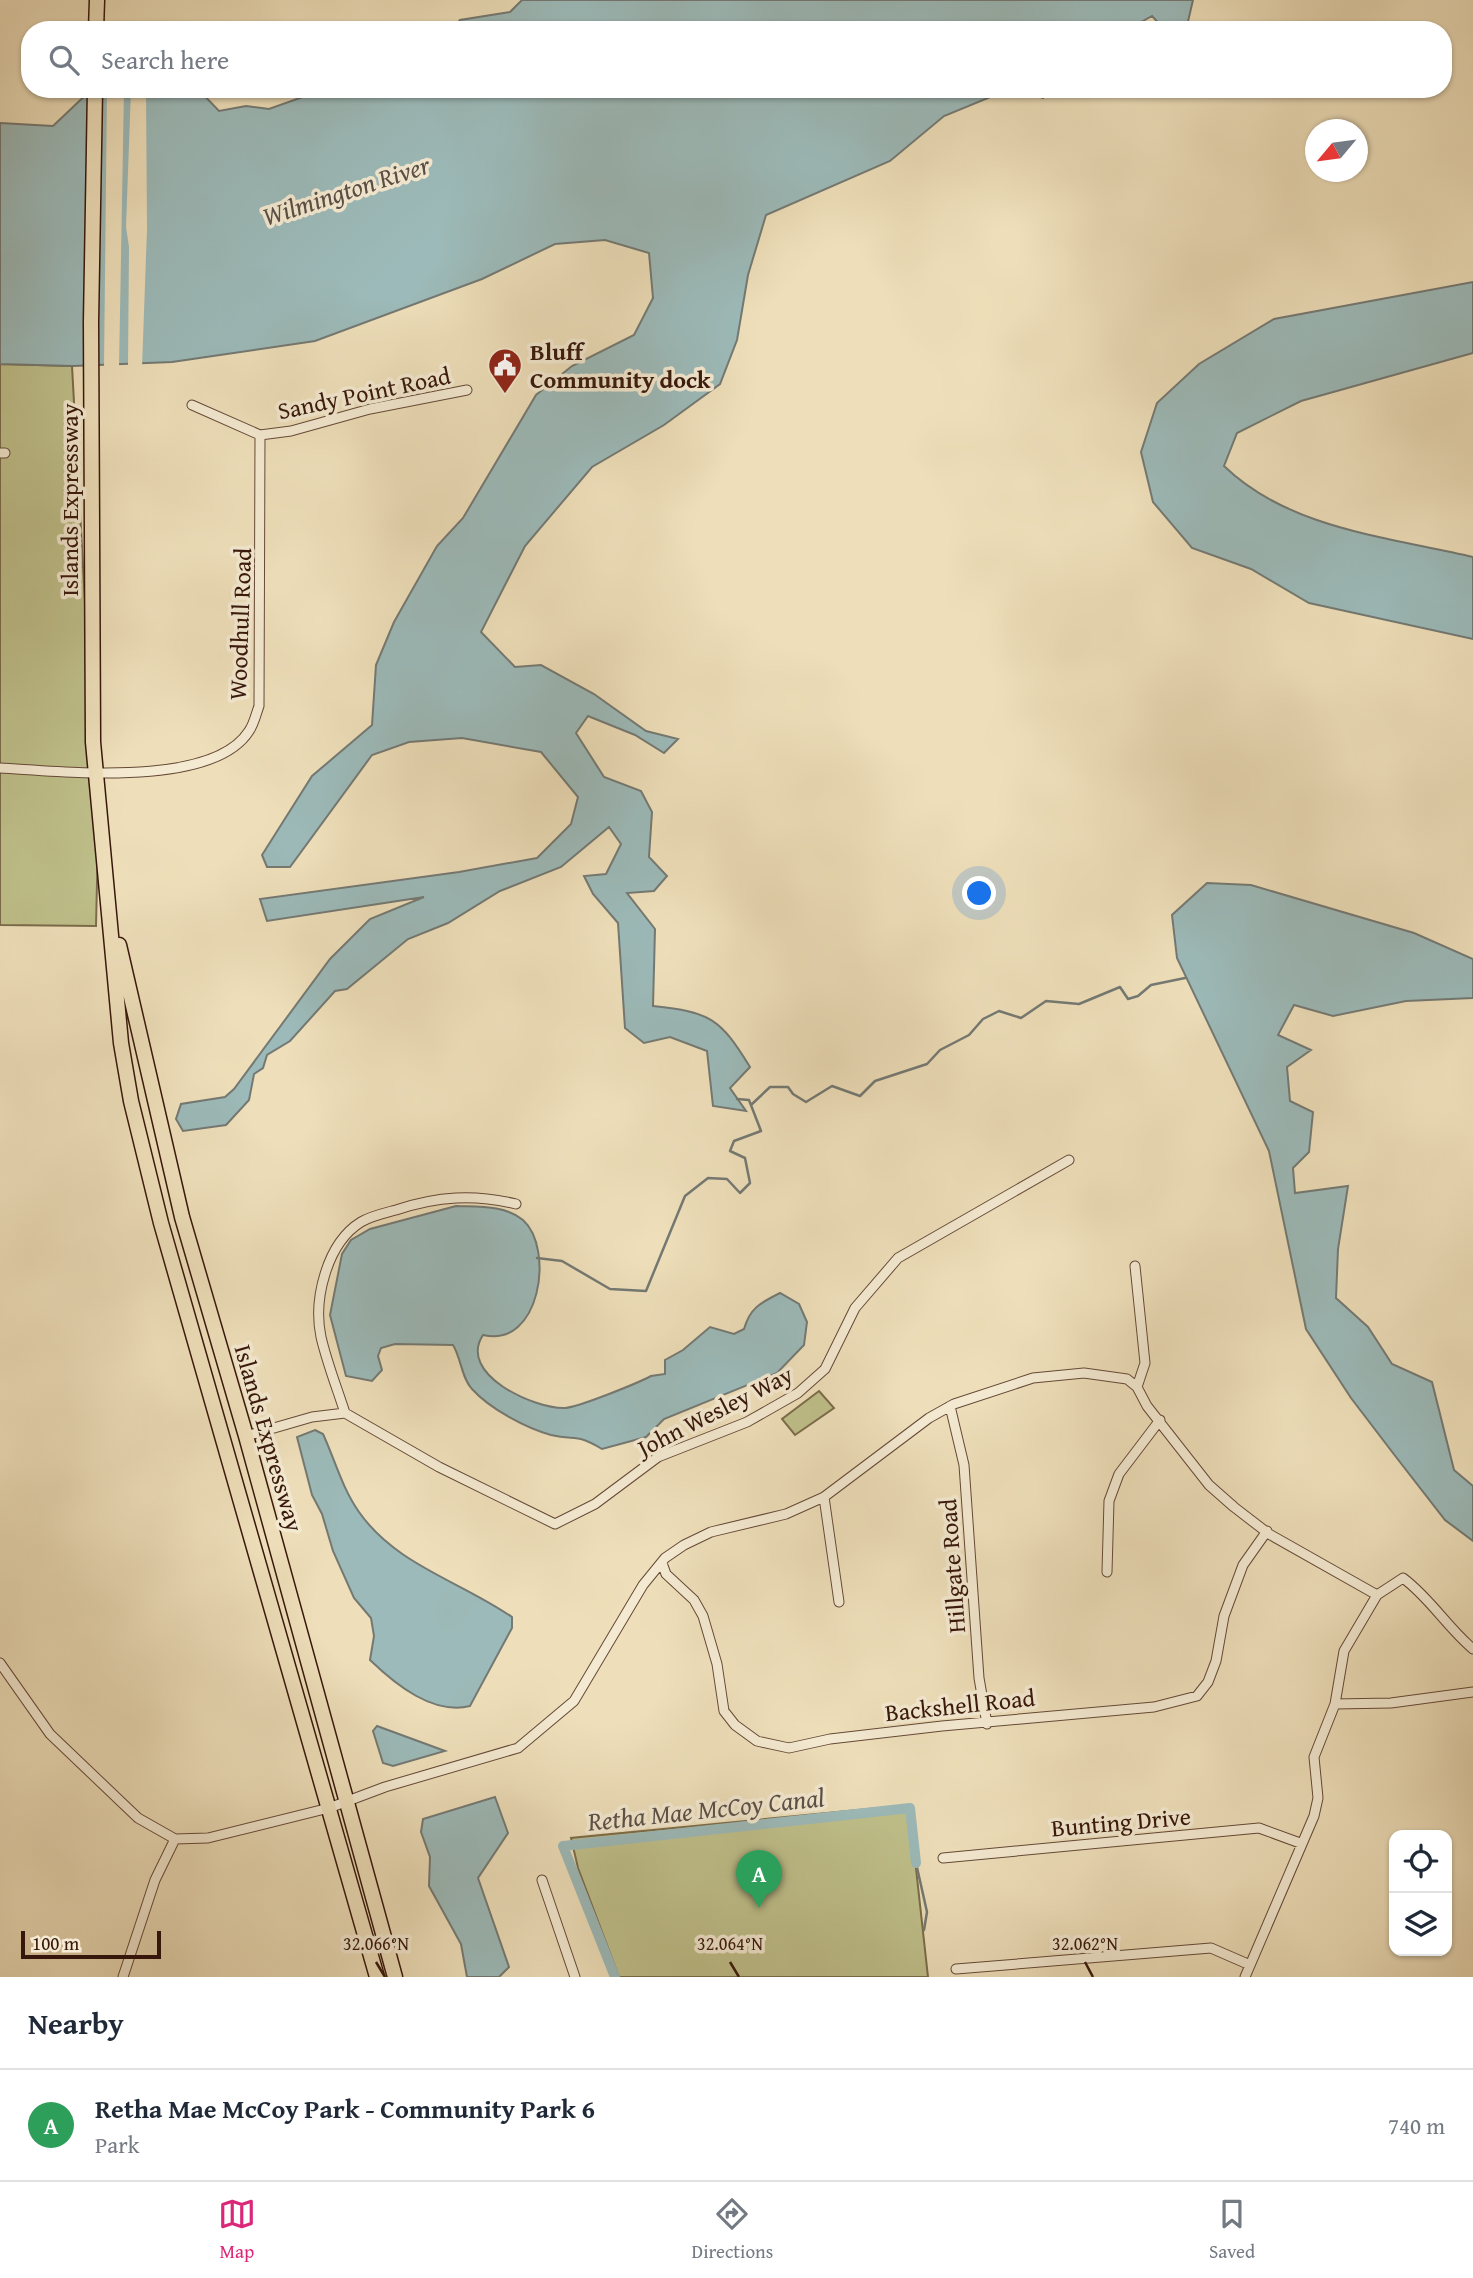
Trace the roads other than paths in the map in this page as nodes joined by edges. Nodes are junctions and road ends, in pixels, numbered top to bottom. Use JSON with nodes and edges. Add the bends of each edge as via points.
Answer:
{"nodes":[{"id":1,"x":97,"y":0,"type":"edge"},
{"id":2,"x":96,"y":21,"type":"edge"},
{"id":3,"x":95,"y":98,"type":"edge"},
{"id":4,"x":467,"y":390,"type":"dead end"},
{"id":5,"x":192,"y":405,"type":"dead end"},
{"id":6,"x":260,"y":435,"type":"junction"},
{"id":7,"x":0,"y":768,"type":"edge"},
{"id":8,"x":96,"y":773,"type":"junction"},
{"id":9,"x":109,"y":910,"type":"junction"},
{"id":10,"x":1069,"y":1160,"type":"dead end"},
{"id":11,"x":516,"y":1204,"type":"dead end"},
{"id":12,"x":1135,"y":1266,"type":"dead end"},
{"id":13,"x":1137,"y":1387,"type":"junction"},
{"id":14,"x":950,"y":1406,"type":"junction"},
{"id":15,"x":345,"y":1413,"type":"junction"},
{"id":16,"x":1160,"y":1420,"type":"junction"},
{"id":17,"x":246,"y":1436,"type":"junction"},
{"id":18,"x":824,"y":1496,"type":"junction"},
{"id":19,"x":1266,"y":1531,"type":"junction"},
{"id":20,"x":662,"y":1563,"type":"junction"},
{"id":21,"x":1107,"y":1572,"type":"dead end"},
{"id":22,"x":1377,"y":1595,"type":"junction"},
{"id":23,"x":839,"y":1602,"type":"dead end"},
{"id":24,"x":1473,"y":1649,"type":"edge"},
{"id":25,"x":0,"y":1663,"type":"edge"},
{"id":26,"x":1473,"y":1692,"type":"edge"},
{"id":27,"x":1335,"y":1704,"type":"junction"},
{"id":28,"x":987,"y":1724,"type":"junction"},
{"id":29,"x":348,"y":1802,"type":"junction"},
{"id":30,"x":330,"y":1808,"type":"junction"},
{"id":31,"x":175,"y":1839,"type":"junction"},
{"id":32,"x":1300,"y":1843,"type":"junction"},
{"id":33,"x":943,"y":1858,"type":"dead end"},
{"id":34,"x":542,"y":1880,"type":"dead end"},
{"id":35,"x":1250,"y":1965,"type":"junction"},
{"id":36,"x":956,"y":1969,"type":"dead end"},
{"id":37,"x":122,"y":1977,"type":"edge"},
{"id":38,"x":377,"y":1977,"type":"edge"},
{"id":39,"x":395,"y":1977,"type":"edge"},
{"id":40,"x":575,"y":1977,"type":"edge"},
{"id":41,"x":1245,"y":1977,"type":"edge"}],
"edges":[{"from":1,"to":2,"type":"main road"},
{"from":3,"to":8,"type":"main road","name":"Islands Expressway","via":[[91,615]]},
{"from":4,"to":6,"type":"street","name":"Sandy Point Road"},
{"from":5,"to":6,"type":"street","name":"Sandy Point Road"},
{"from":6,"to":8,"type":"street","name":"Woodhull Road","via":[[259,706],[249,732],[231,748],[182,767]]},
{"from":7,"to":8,"type":"street","name":"Woodhull Road"},
{"from":8,"to":9,"type":"main road","name":"Islands Expressway"},
{"from":9,"to":17,"type":"main road","name":"Islands Expressway","via":[[182,1217]]},
{"from":9,"to":30,"type":"main road","name":"Islands Expressway","via":[[121,1044],[142,1147]]},
{"from":10,"to":15,"type":"street","name":"John Wesley Way","via":[[898,1258],[863,1297],[825,1369],[807,1386],[747,1422],[658,1457],[595,1504],[555,1524],[439,1467]]},
{"from":11,"to":15,"type":"street","via":[[482,1196],[406,1206],[364,1220],[342,1237],[327,1269],[320,1310],[321,1335]]},
{"from":12,"to":13,"type":"street","via":[[1145,1363]]},
{"from":13,"to":14,"type":"street","via":[[1127,1379],[1101,1375],[1057,1375],[995,1388]]},
{"from":13,"to":16,"type":"street"},
{"from":14,"to":18,"type":"street"},
{"from":14,"to":28,"type":"street","name":"Hillgate Road","via":[[964,1465],[979,1678]]},
{"from":15,"to":17,"type":"street","via":[[312,1417]]},
{"from":16,"to":19,"type":"street","via":[[1209,1485]]},
{"from":16,"to":21,"type":"street","via":[[1119,1474],[1109,1501]]},
{"from":17,"to":29,"type":"main road","name":"Islands Expressway"},
{"from":18,"to":20,"type":"street","via":[[786,1514],[710,1532]]},
{"from":18,"to":23,"type":"street"},
{"from":19,"to":22,"type":"street"},
{"from":19,"to":28,"type":"street","name":"Backshell Road","via":[[1243,1565],[1224,1616],[1216,1661],[1198,1696],[1154,1707]]},
{"from":20,"to":28,"type":"street","name":"Backshell Road","via":[[666,1574],[694,1600],[703,1616],[724,1711],[757,1741],[789,1748],[830,1739]]},
{"from":20,"to":29,"type":"street","via":[[643,1585],[574,1701],[518,1748]]},
{"from":22,"to":24,"type":"street","via":[[1403,1578],[1420,1590],[1453,1633]]},
{"from":22,"to":27,"type":"street","via":[[1344,1651]]},
{"from":25,"to":31,"type":"street","via":[[50,1734],[114,1796],[154,1829]]},
{"from":26,"to":27,"type":"street","via":[[1391,1703]]},
{"from":27,"to":32,"type":"street","via":[[1316,1748],[1318,1798]]},
{"from":29,"to":30,"type":"street"},
{"from":29,"to":39,"type":"main road","name":"Islands Expressway"},
{"from":30,"to":31,"type":"street","via":[[208,1838]]},
{"from":30,"to":38,"type":"main road","name":"Islands Expressway"},
{"from":31,"to":37,"type":"street","via":[[155,1880]]},
{"from":32,"to":33,"type":"street","name":"Bunting Drive","via":[[1259,1828]]},
{"from":32,"to":35,"type":"street"},
{"from":34,"to":40,"type":"street"},
{"from":35,"to":36,"type":"street","via":[[1212,1948]]},
{"from":35,"to":41,"type":"street"}]}
